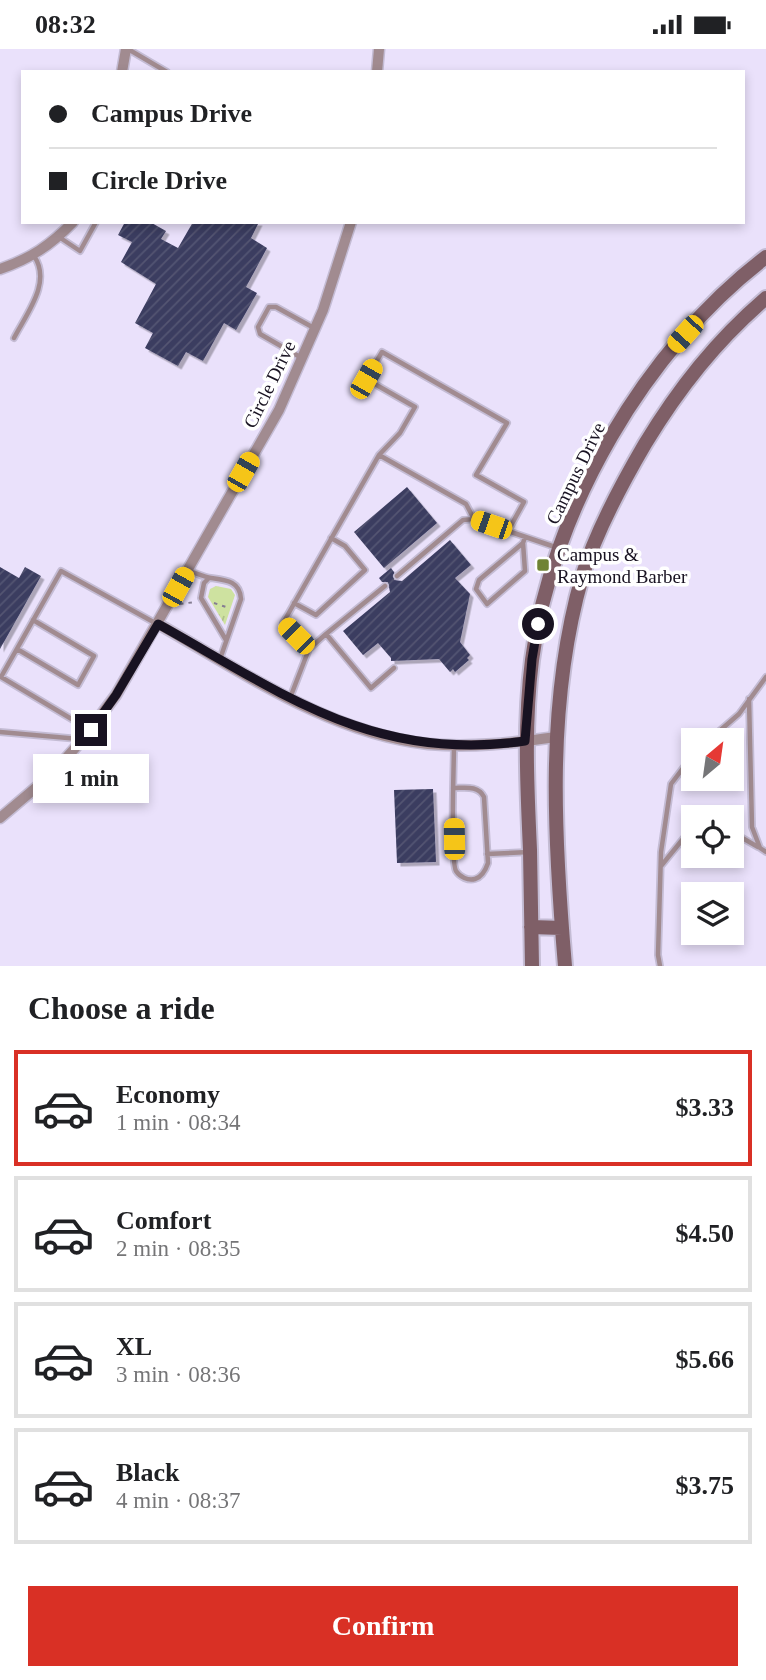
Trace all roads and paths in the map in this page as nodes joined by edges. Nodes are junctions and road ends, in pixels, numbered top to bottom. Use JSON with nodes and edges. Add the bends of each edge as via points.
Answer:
{"nodes":[{"id":1,"x":127,"y":49,"type":"edge"},
{"id":2,"x":379,"y":49,"type":"edge"},
{"id":3,"x":122,"y":70,"type":"edge"},
{"id":4,"x":164,"y":70,"type":"edge"},
{"id":5,"x":377,"y":70,"type":"edge"},
{"id":6,"x":71,"y":224,"type":"edge"},
{"id":7,"x":95,"y":224,"type":"edge"},
{"id":8,"x":350,"y":224,"type":"edge"},
{"id":9,"x":58,"y":237,"type":"junction"},
{"id":10,"x":33,"y":255,"type":"junction"},
{"id":11,"x":766,"y":257,"type":"edge"},
{"id":12,"x":0,"y":269,"type":"edge"},
{"id":13,"x":766,"y":298,"type":"edge"},
{"id":14,"x":315,"y":328,"type":"junction"},
{"id":15,"x":14,"y":338,"type":"dead end"},
{"id":16,"x":302,"y":358,"type":"junction"},
{"id":17,"x":379,"y":455,"type":"junction"},
{"id":18,"x":474,"y":519,"type":"junction"},
{"id":19,"x":508,"y":531,"type":"junction"},
{"id":20,"x":331,"y":538,"type":"junction"},
{"id":21,"x":524,"y":540,"type":"junction"},
{"id":22,"x":560,"y":549,"type":"junction"},
{"id":23,"x":188,"y":570,"type":"junction"},
{"id":24,"x":397,"y":576,"type":"dead end"},
{"id":25,"x":209,"y":578,"type":"junction"},
{"id":26,"x":385,"y":586,"type":"dead end"},
{"id":27,"x":294,"y":603,"type":"junction"},
{"id":28,"x":33,"y":620,"type":"junction"},
{"id":29,"x":158,"y":624,"type":"junction"},
{"id":30,"x":326,"y":634,"type":"junction"},
{"id":31,"x":226,"y":641,"type":"junction"},
{"id":32,"x":17,"y":649,"type":"junction"},
{"id":33,"x":309,"y":649,"type":"junction"},
{"id":34,"x":220,"y":659,"type":"junction"},
{"id":35,"x":394,"y":668,"type":"dead end"},
{"id":36,"x":766,"y":677,"type":"edge"},
{"id":37,"x":289,"y":699,"type":"junction"},
{"id":38,"x":750,"y":699,"type":"junction"},
{"id":39,"x":723,"y":728,"type":"edge"},
{"id":40,"x":91,"y":730,"type":"junction"},
{"id":41,"x":0,"y":732,"type":"edge"},
{"id":42,"x":556,"y":737,"type":"junction"},
{"id":43,"x":83,"y":740,"type":"junction"},
{"id":44,"x":525,"y":741,"type":"junction"},
{"id":45,"x":454,"y":744,"type":"junction"},
{"id":46,"x":681,"y":771,"type":"edge"},
{"id":47,"x":453,"y":788,"type":"junction"},
{"id":48,"x":0,"y":818,"type":"edge"},
{"id":49,"x":744,"y":839,"type":"edge"},
{"id":50,"x":681,"y":841,"type":"edge"},
{"id":51,"x":760,"y":848,"type":"junction"},
{"id":52,"x":530,"y":852,"type":"junction"},
{"id":53,"x":766,"y":852,"type":"edge"},
{"id":54,"x":487,"y":854,"type":"junction"},
{"id":55,"x":660,"y":867,"type":"junction"},
{"id":56,"x":531,"y":927,"type":"junction"},
{"id":57,"x":562,"y":928,"type":"junction"},
{"id":58,"x":532,"y":966,"type":"edge"},
{"id":59,"x":565,"y":966,"type":"edge"},
{"id":60,"x":660,"y":966,"type":"edge"}],
"edges":[{"from":1,"to":3,"type":"street"},
{"from":1,"to":4,"type":"lane"},
{"from":2,"to":5,"type":"street"},
{"from":6,"to":9,"type":"street"},
{"from":7,"to":9,"type":"lane","via":[[80,251]]},
{"from":8,"to":14,"type":"street","name":"Circle Drive"},
{"from":9,"to":10,"type":"street"},
{"from":10,"to":12,"type":"street"},
{"from":10,"to":15,"type":"lane","via":[[40,265],[41,285]]},
{"from":11,"to":22,"type":"main road","name":"Campus Drive","via":[[731,286],[668,353],[579,498]]},
{"from":13,"to":42,"type":"main road","via":[[689,376],[628,474],[592,549],[568,634]]},
{"from":14,"to":16,"type":"street","name":"Circle Drive"},
{"from":14,"to":16,"type":"lane","via":[[276,307],[269,307],[258,327],[260,334]]},
{"from":16,"to":23,"type":"street","name":"Circle Drive","via":[[279,410]]},
{"from":17,"to":18,"type":"lane","via":[[466,504]]},
{"from":17,"to":19,"type":"lane","via":[[400,433],[415,407],[366,379],[382,352],[507,423],[476,475],[524,502]]},
{"from":17,"to":20,"type":"lane"},
{"from":18,"to":19,"type":"lane"},
{"from":18,"to":24,"type":"lane","via":[[463,520]]},
{"from":19,"to":21,"type":"lane"},
{"from":20,"to":27,"type":"lane"},
{"from":20,"to":27,"type":"lane","via":[[345,546],[365,571],[316,615]]},
{"from":21,"to":21,"type":"lane","via":[[479,580],[476,589],[487,604],[525,572]]},
{"from":21,"to":22,"type":"lane"},
{"from":22,"to":44,"type":"main road","name":"Campus Drive","via":[[538,624]]},
{"from":23,"to":25,"type":"lane"},
{"from":23,"to":29,"type":"street","name":"Circle Drive"},
{"from":25,"to":31,"type":"lane","via":[[201,598]]},
{"from":25,"to":31,"type":"lane","via":[[232,582],[240,591]]},
{"from":26,"to":30,"type":"lane"},
{"from":27,"to":33,"type":"lane","via":[[283,623]]},
{"from":28,"to":29,"type":"lane","via":[[61,571]]},
{"from":28,"to":32,"type":"lane"},
{"from":28,"to":32,"type":"lane","via":[[94,656],[78,685]]},
{"from":29,"to":34,"type":"street"},
{"from":29,"to":40,"type":"street","name":"Circle Drive"},
{"from":30,"to":33,"type":"lane"},
{"from":30,"to":35,"type":"lane","via":[[371,688]]},
{"from":31,"to":34,"type":"lane"},
{"from":32,"to":40,"type":"lane","via":[[1,677]]},
{"from":33,"to":37,"type":"lane"},
{"from":34,"to":37,"type":"street"},
{"from":36,"to":38,"type":"lane"},
{"from":37,"to":45,"type":"street","via":[[355,727],[428,744]]},
{"from":38,"to":39,"type":"lane"},
{"from":38,"to":51,"type":"lane","via":[[752,827]]},
{"from":40,"to":43,"type":"street","name":"Circle Drive"},
{"from":41,"to":43,"type":"lane"},
{"from":42,"to":44,"type":"street"},
{"from":42,"to":57,"type":"main road"},
{"from":43,"to":48,"type":"street","name":"Circle Drive","via":[[52,774]]},
{"from":44,"to":45,"type":"street"},
{"from":44,"to":52,"type":"main road","name":"Campus Drive"},
{"from":45,"to":47,"type":"lane"},
{"from":46,"to":55,"type":"lane","via":[[671,784]]},
{"from":47,"to":54,"type":"lane","via":[[482,792]]},
{"from":47,"to":54,"type":"lane","via":[[456,870],[474,879],[485,870]]},
{"from":49,"to":51,"type":"lane"},
{"from":50,"to":55,"type":"lane"},
{"from":51,"to":53,"type":"lane"},
{"from":52,"to":54,"type":"lane"},
{"from":52,"to":56,"type":"main road","name":"Campus Drive"},
{"from":55,"to":60,"type":"lane"},
{"from":56,"to":57,"type":"main road"},
{"from":56,"to":58,"type":"main road","name":"Campus Drive"},
{"from":57,"to":59,"type":"main road"}]}
